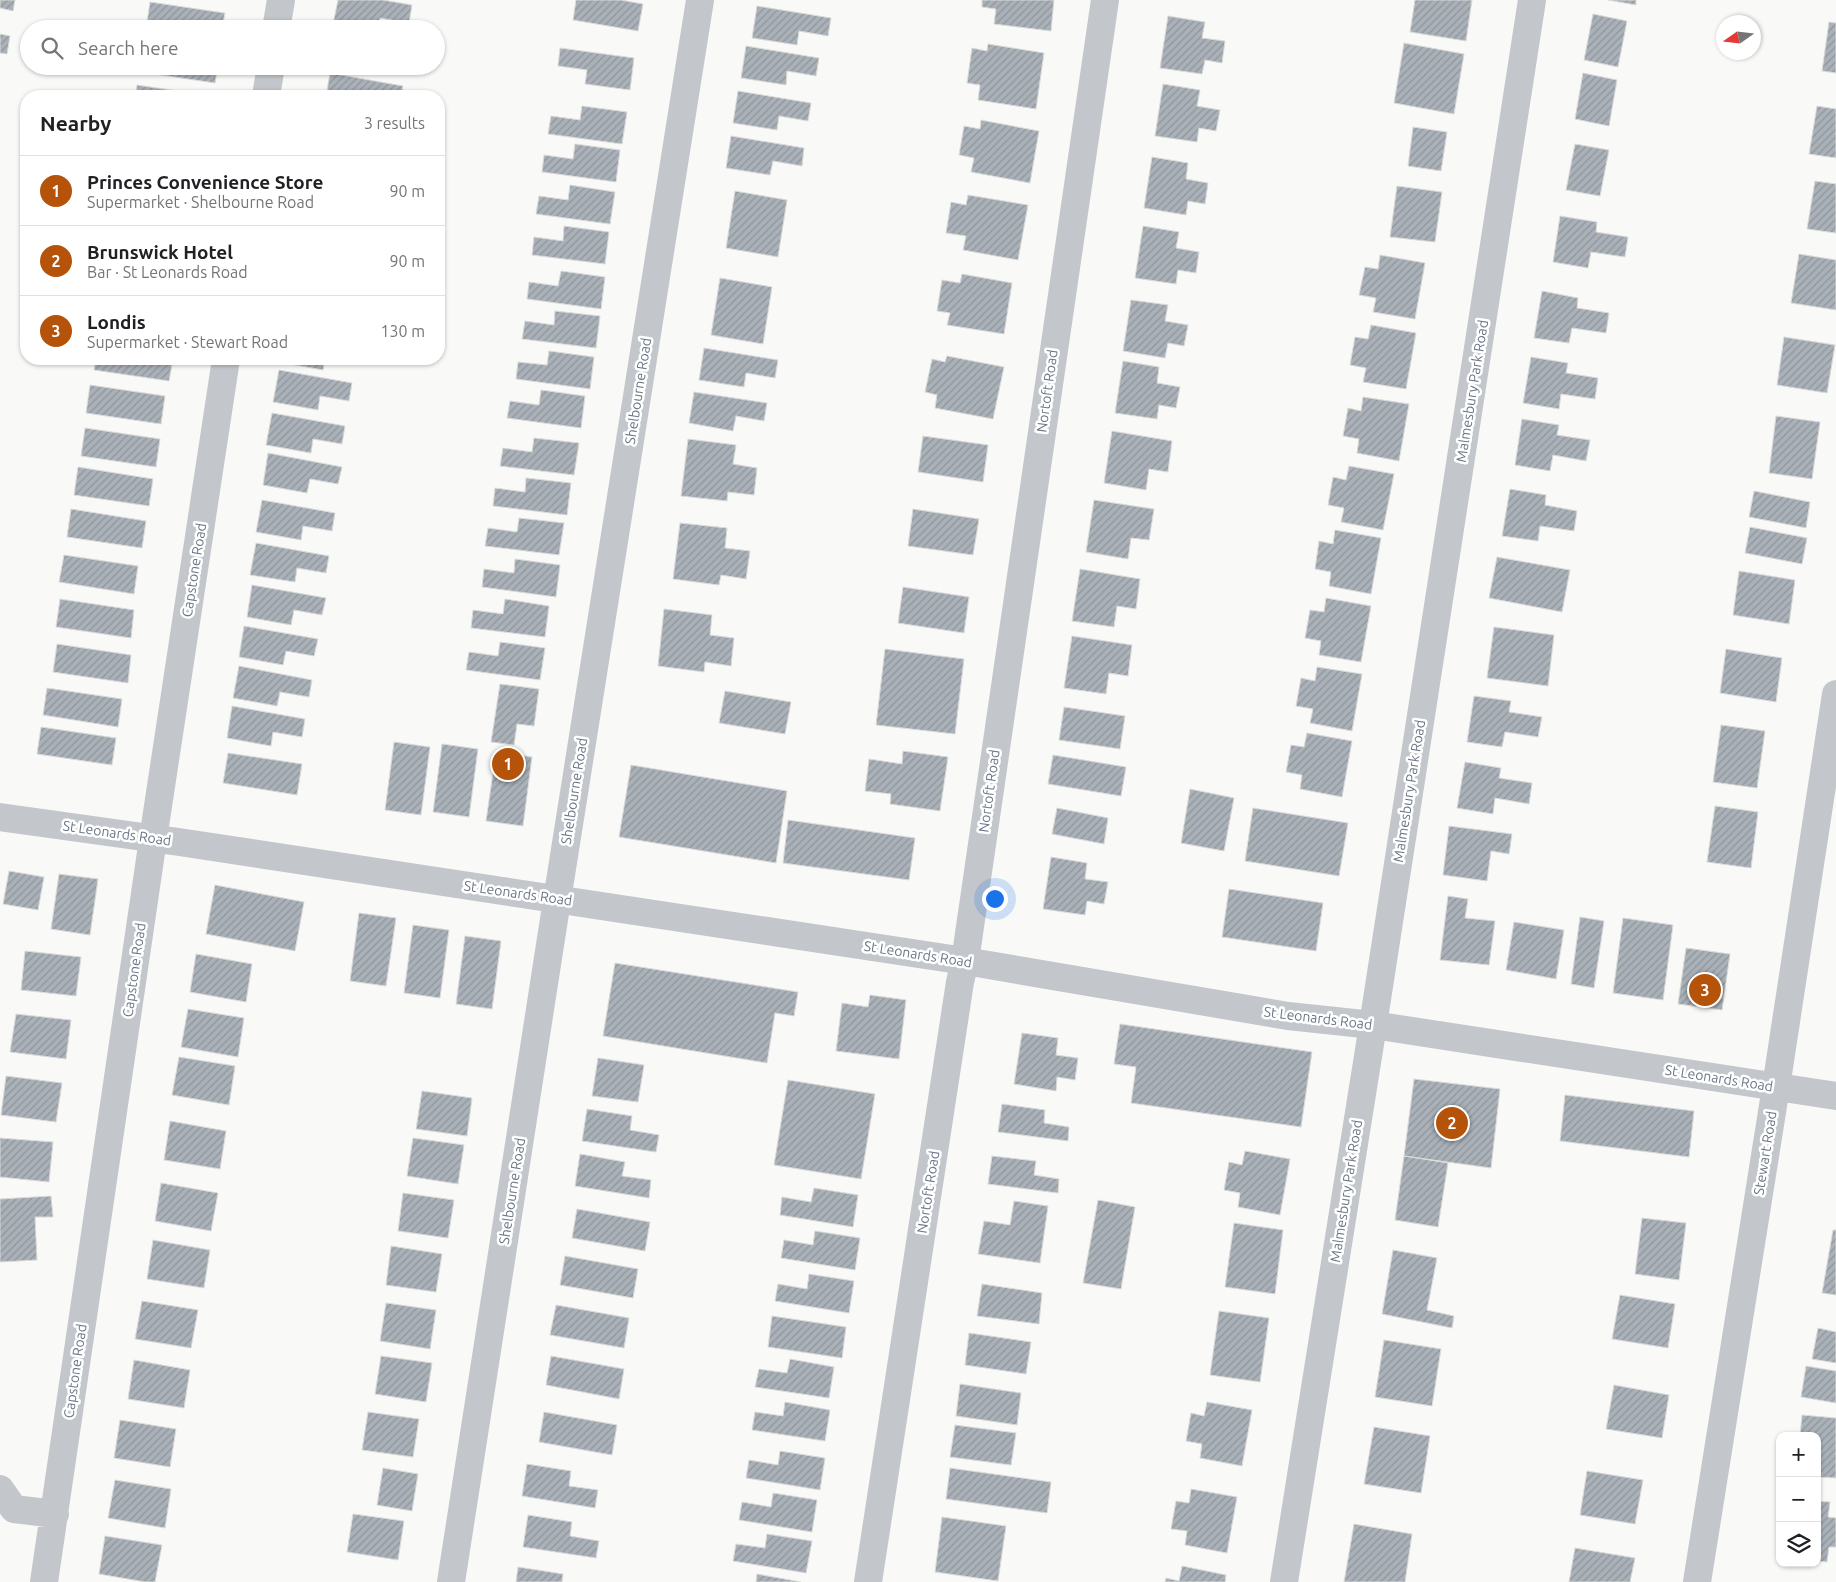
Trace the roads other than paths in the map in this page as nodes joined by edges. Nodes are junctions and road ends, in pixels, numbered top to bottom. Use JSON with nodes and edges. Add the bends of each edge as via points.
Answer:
{"nodes":[{"id":1,"x":281,"y":0,"type":"edge"},
{"id":2,"x":700,"y":0,"type":"edge"},
{"id":3,"x":1105,"y":0,"type":"edge"},
{"id":4,"x":1532,"y":0,"type":"edge"},
{"id":5,"x":278,"y":20,"type":"edge"},
{"id":6,"x":270,"y":75,"type":"edge"},
{"id":7,"x":267,"y":90,"type":"edge"},
{"id":8,"x":225,"y":365,"type":"edge"},
{"id":9,"x":1836,"y":694,"type":"edge"},
{"id":10,"x":0,"y":817,"type":"edge"},
{"id":11,"x":153,"y":839,"type":"junction"},
{"id":12,"x":557,"y":900,"type":"junction"},
{"id":13,"x":965,"y":961,"type":"junction"},
{"id":14,"x":1373,"y":1025,"type":"junction"},
{"id":15,"x":1776,"y":1087,"type":"junction"},
{"id":16,"x":1836,"y":1096,"type":"edge"},
{"id":17,"x":0,"y":1488,"type":"edge"},
{"id":18,"x":55,"y":1514,"type":"junction"},
{"id":19,"x":44,"y":1582,"type":"edge"},
{"id":20,"x":451,"y":1582,"type":"edge"},
{"id":21,"x":868,"y":1582,"type":"edge"},
{"id":22,"x":1284,"y":1582,"type":"edge"},
{"id":23,"x":1697,"y":1582,"type":"edge"}],
"edges":[{"from":1,"to":5,"type":"street"},
{"from":2,"to":12,"type":"street","name":"Shelbourne Road"},
{"from":3,"to":13,"type":"street","name":"Nortoft Road"},
{"from":4,"to":14,"type":"street","name":"Malmesbury Park Road"},
{"from":6,"to":7,"type":"street"},
{"from":8,"to":11,"type":"street","name":"Capstone Road"},
{"from":9,"to":15,"type":"street","name":"Stewart Road"},
{"from":10,"to":11,"type":"street","name":"St Leonards Road"},
{"from":11,"to":12,"type":"street","name":"St Leonards Road"},
{"from":11,"to":18,"type":"street","name":"Capstone Road"},
{"from":12,"to":13,"type":"street","name":"St Leonards Road"},
{"from":12,"to":20,"type":"street","name":"Shelbourne Road"},
{"from":13,"to":14,"type":"street","name":"St Leonards Road","via":[[1288,1016]]},
{"from":13,"to":21,"type":"street","name":"Nortoft Road"},
{"from":14,"to":15,"type":"street","name":"St Leonards Road"},
{"from":14,"to":22,"type":"street","name":"Malmesbury Park Road"},
{"from":15,"to":16,"type":"street","name":"St Leonards Road"},
{"from":15,"to":23,"type":"street","name":"Stewart Road"},
{"from":17,"to":18,"type":"street","via":[[14,1509]]},
{"from":18,"to":19,"type":"street","name":"Capstone Road"}]}
